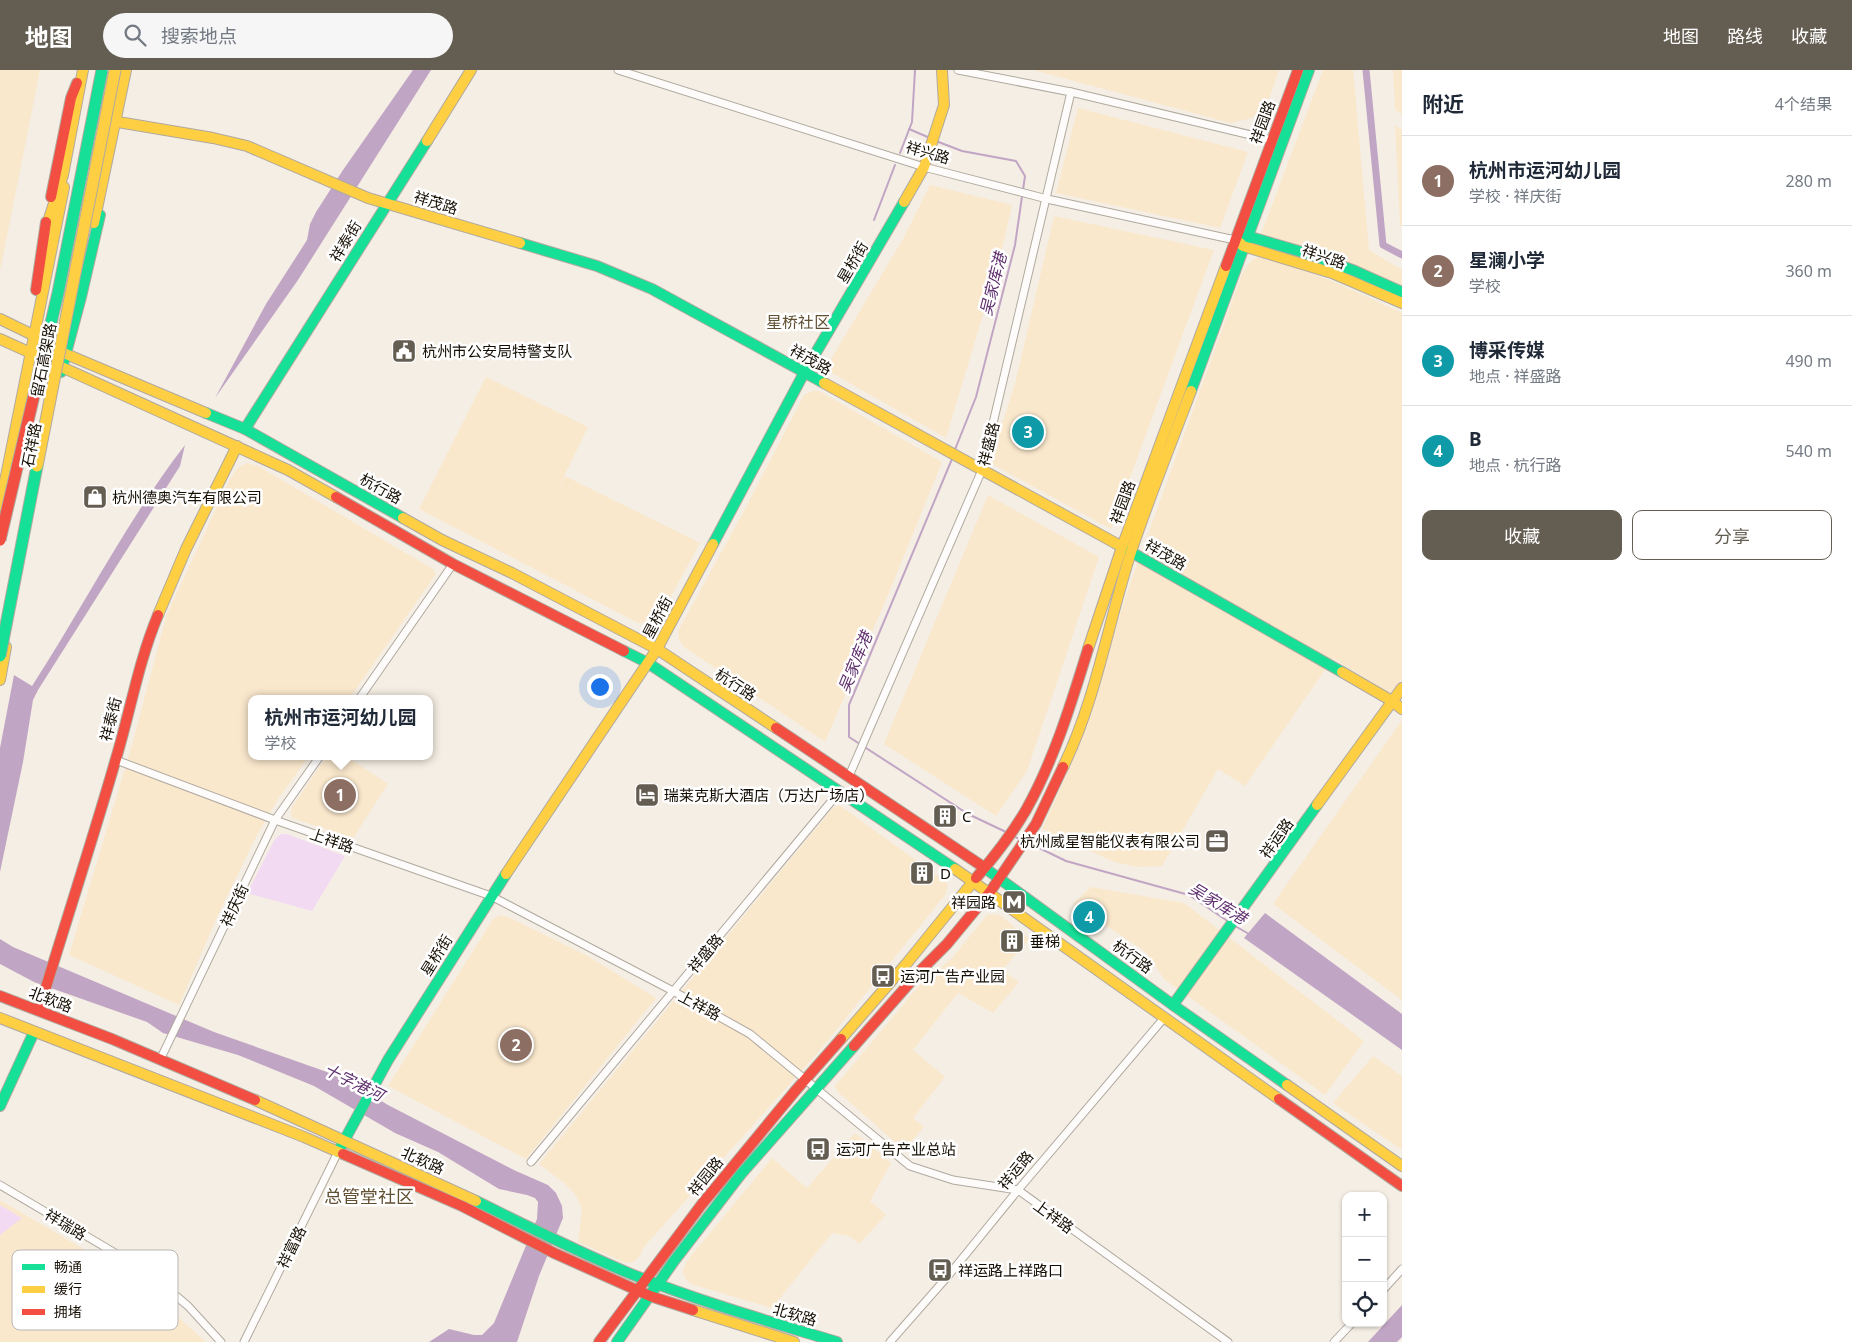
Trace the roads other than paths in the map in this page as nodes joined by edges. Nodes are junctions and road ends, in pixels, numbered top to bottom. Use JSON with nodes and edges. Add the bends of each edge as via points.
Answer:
{"nodes":[{"id":1,"x":82,"y":70,"type":"edge"},
{"id":2,"x":88,"y":70,"type":"edge"},
{"id":3,"x":102,"y":70,"type":"edge"},
{"id":4,"x":116,"y":70,"type":"edge"},
{"id":5,"x":127,"y":70,"type":"edge"},
{"id":6,"x":471,"y":70,"type":"edge"},
{"id":7,"x":618,"y":70,"type":"edge"},
{"id":8,"x":942,"y":70,"type":"edge"},
{"id":9,"x":958,"y":70,"type":"edge"},
{"id":10,"x":1298,"y":70,"type":"edge"},
{"id":11,"x":1308,"y":70,"type":"edge"},
{"id":12,"x":1071,"y":92,"type":"junction"},
{"id":13,"x":118,"y":122,"type":"junction"},
{"id":14,"x":1272,"y":140,"type":"junction"},
{"id":15,"x":924,"y":167,"type":"junction"},
{"id":16,"x":1047,"y":199,"type":"junction"},
{"id":17,"x":387,"y":203,"type":"junction"},
{"id":18,"x":50,"y":231,"type":"junction"},
{"id":19,"x":1242,"y":241,"type":"junction"},
{"id":20,"x":1402,"y":292,"type":"edge"},
{"id":21,"x":82,"y":297,"type":"junction"},
{"id":22,"x":1402,"y":304,"type":"edge"},
{"id":23,"x":0,"y":319,"type":"edge"},
{"id":24,"x":35,"y":336,"type":"junction"},
{"id":25,"x":0,"y":339,"type":"edge"},
{"id":26,"x":30,"y":354,"type":"junction"},
{"id":27,"x":66,"y":354,"type":"junction"},
{"id":28,"x":62,"y":367,"type":"junction"},
{"id":29,"x":804,"y":373,"type":"junction"},
{"id":30,"x":245,"y":429,"type":"junction"},
{"id":31,"x":237,"y":446,"type":"junction"},
{"id":32,"x":978,"y":468,"type":"junction"},
{"id":33,"x":0,"y":506,"type":"edge"},
{"id":34,"x":0,"y":540,"type":"edge"},
{"id":35,"x":1126,"y":549,"type":"junction"},
{"id":36,"x":453,"y":564,"type":"junction"},
{"id":37,"x":656,"y":649,"type":"junction"},
{"id":38,"x":0,"y":656,"type":"edge"},
{"id":39,"x":648,"y":663,"type":"junction"},
{"id":40,"x":0,"y":680,"type":"edge"},
{"id":41,"x":1402,"y":688,"type":"edge"},
{"id":42,"x":363,"y":695,"type":"edge"},
{"id":43,"x":1392,"y":702,"type":"junction"},
{"id":44,"x":1402,"y":709,"type":"edge"},
{"id":45,"x":116,"y":760,"type":"junction"},
{"id":46,"x":317,"y":760,"type":"edge"},
{"id":47,"x":849,"y":776,"type":"junction"},
{"id":48,"x":840,"y":791,"type":"junction"},
{"id":49,"x":275,"y":820,"type":"junction"},
{"id":50,"x":985,"y":868,"type":"junction"},
{"id":51,"x":1000,"y":879,"type":"junction"},
{"id":52,"x":974,"y":881,"type":"junction"},
{"id":53,"x":990,"y":892,"type":"junction"},
{"id":54,"x":491,"y":896,"type":"junction"},
{"id":55,"x":673,"y":991,"type":"junction"},
{"id":56,"x":0,"y":996,"type":"edge"},
{"id":57,"x":1173,"y":1005,"type":"junction"},
{"id":58,"x":39,"y":1010,"type":"junction"},
{"id":59,"x":0,"y":1018,"type":"edge"},
{"id":60,"x":1164,"y":1018,"type":"junction"},
{"id":61,"x":34,"y":1032,"type":"junction"},
{"id":62,"x":160,"y":1060,"type":"junction"},
{"id":63,"x":806,"y":1079,"type":"junction"},
{"id":64,"x":818,"y":1088,"type":"junction"},
{"id":65,"x":0,"y":1106,"type":"edge"},
{"id":66,"x":344,"y":1141,"type":"junction"},
{"id":67,"x":338,"y":1152,"type":"junction"},
{"id":68,"x":531,"y":1162,"type":"dead end"},
{"id":69,"x":1402,"y":1166,"type":"edge"},
{"id":70,"x":0,"y":1185,"type":"edge"},
{"id":71,"x":1402,"y":1186,"type":"edge"},
{"id":72,"x":1018,"y":1190,"type":"junction"},
{"id":73,"x":110,"y":1250,"type":"edge"},
{"id":74,"x":1402,"y":1269,"type":"edge"},
{"id":75,"x":646,"y":1279,"type":"junction"},
{"id":76,"x":658,"y":1284,"type":"junction"},
{"id":77,"x":1387,"y":1286,"type":"edge"},
{"id":78,"x":637,"y":1290,"type":"junction"},
{"id":79,"x":650,"y":1296,"type":"junction"},
{"id":80,"x":178,"y":1298,"type":"edge"},
{"id":81,"x":1348,"y":1327,"type":"edge"},
{"id":82,"x":221,"y":1342,"type":"edge"},
{"id":83,"x":244,"y":1342,"type":"edge"},
{"id":84,"x":599,"y":1342,"type":"edge"},
{"id":85,"x":617,"y":1342,"type":"edge"},
{"id":86,"x":794,"y":1342,"type":"edge"},
{"id":87,"x":838,"y":1342,"type":"edge"},
{"id":88,"x":890,"y":1342,"type":"edge"},
{"id":89,"x":1228,"y":1342,"type":"edge"},
{"id":90,"x":1334,"y":1342,"type":"edge"}],
"edges":[{"from":1,"to":18,"type":"main road"},
{"from":1,"to":18,"type":"main road","via":[[71,98]]},
{"from":2,"to":18,"type":"main road"},
{"from":3,"to":34,"type":"main road","name":"留石高架路","bridge":true,"via":[[58,293]]},
{"from":4,"to":38,"type":"main road","name":"留石高架路","bridge":true},
{"from":5,"to":13,"type":"main road","name":"石祥路"},
{"from":5,"to":21,"type":"main road","via":[[80,285]]},
{"from":6,"to":17,"type":"main road","name":"祥泰街"},
{"from":7,"to":15,"type":"street","name":"祥兴路"},
{"from":8,"to":15,"type":"main road","name":"星桥街","via":[[944,105]]},
{"from":9,"to":12,"type":"street"},
{"from":10,"to":14,"type":"main road","name":"祥园路"},
{"from":11,"to":19,"type":"main road","name":"祥园路"},
{"from":12,"to":14,"type":"street"},
{"from":12,"to":16,"type":"street","name":"祥盛路"},
{"from":13,"to":17,"type":"main road","name":"祥茂路","via":[[257,149],[368,198]]},
{"from":13,"to":21,"type":"main road","name":"石祥路"},
{"from":14,"to":19,"type":"main road","name":"祥园路"},
{"from":15,"to":16,"type":"street","name":"祥兴路"},
{"from":15,"to":29,"type":"main road","name":"星桥街"},
{"from":16,"to":19,"type":"street","name":"祥兴路"},
{"from":16,"to":32,"type":"street","name":"祥盛路"},
{"from":17,"to":29,"type":"main road","name":"祥茂路","via":[[628,278]]},
{"from":17,"to":30,"type":"main road","name":"祥泰街"},
{"from":18,"to":24,"type":"main road","name":"石祥路","via":[[33,309]]},
{"from":19,"to":20,"type":"main road","name":"祥兴路","via":[[1309,254]]},
{"from":19,"to":22,"type":"main road","name":"祥兴路","via":[[1332,273]]},
{"from":19,"to":35,"type":"main road","name":"祥园路"},
{"from":21,"to":27,"type":"main road","name":"石祥路"},
{"from":23,"to":24,"type":"main road","name":"杭行路"},
{"from":24,"to":26,"type":"main road","name":"石祥路"},
{"from":24,"to":27,"type":"main road","name":"杭行路"},
{"from":25,"to":26,"type":"main road","name":"杭行路"},
{"from":26,"to":28,"type":"main road","name":"杭行路"},
{"from":26,"to":33,"type":"main road","name":"石祥路"},
{"from":27,"to":28,"type":"main road","name":"石祥路"},
{"from":27,"to":30,"type":"main road","name":"杭行路"},
{"from":28,"to":31,"type":"main road","name":"杭行路"},
{"from":28,"to":40,"type":"main road","name":"石祥路"},
{"from":29,"to":32,"type":"main road","name":"祥茂路"},
{"from":29,"to":37,"type":"main road","name":"星桥街"},
{"from":30,"to":37,"type":"main road","name":"杭行路","via":[[442,540]]},
{"from":31,"to":36,"type":"main road","name":"杭行路","via":[[288,470]]},
{"from":31,"to":45,"type":"main road","name":"祥泰街","via":[[186,549],[152,631]]},
{"from":32,"to":35,"type":"main road","name":"祥茂路"},
{"from":32,"to":47,"type":"street","name":"祥盛路"},
{"from":35,"to":43,"type":"main road","name":"祥茂路"},
{"from":35,"to":50,"type":"main road","name":"祥园路","via":[[1042,778],[1026,811]]},
{"from":35,"to":51,"type":"main road","name":"祥园路","via":[[1090,694],[1072,749],[1036,824]]},
{"from":36,"to":39,"type":"main road","name":"杭行路"},
{"from":36,"to":42,"type":"street"},
{"from":37,"to":39,"type":"main road","name":"星桥街"},
{"from":37,"to":47,"type":"main road","name":"杭行路"},
{"from":39,"to":48,"type":"main road","name":"杭行路"},
{"from":39,"to":54,"type":"main road","name":"星桥街"},
{"from":41,"to":43,"type":"main road","name":"祥运路"},
{"from":43,"to":44,"type":"main road","name":"祥茂路"},
{"from":43,"to":57,"type":"main road","name":"祥运路"},
{"from":45,"to":49,"type":"street","name":"上祥路"},
{"from":45,"to":58,"type":"main road","name":"祥泰街"},
{"from":46,"to":49,"type":"street","name":"祥庆街"},
{"from":47,"to":50,"type":"main road","name":"杭行路"},
{"from":48,"to":52,"type":"main road","name":"杭行路"},
{"from":48,"to":55,"type":"street","name":"祥盛路"},
{"from":49,"to":54,"type":"street","name":"上祥路"},
{"from":49,"to":62,"type":"street","name":"祥庆街"},
{"from":50,"to":51,"type":"main road","name":"杭行路"},
{"from":50,"to":52,"type":"main road","name":"祥园路"},
{"from":51,"to":53,"type":"main road","name":"祥园路"},
{"from":51,"to":57,"type":"main road","name":"杭行路"},
{"from":52,"to":53,"type":"main road","name":"杭行路"},
{"from":52,"to":63,"type":"main road","name":"祥园路"},
{"from":53,"to":60,"type":"main road","name":"杭行路"},
{"from":53,"to":64,"type":"main road","name":"祥园路","via":[[948,944],[921,970]]},
{"from":54,"to":55,"type":"street","name":"上祥路"},
{"from":54,"to":66,"type":"main road","name":"星桥街","via":[[388,1060]]},
{"from":55,"to":63,"type":"street","name":"上祥路","via":[[750,1034]]},
{"from":55,"to":68,"type":"street","name":"祥盛路"},
{"from":56,"to":58,"type":"main road","name":"北软路"},
{"from":57,"to":69,"type":"main road","name":"杭行路"},
{"from":58,"to":62,"type":"main road","name":"北软路"},
{"from":59,"to":61,"type":"main road","name":"北软路"},
{"from":60,"to":71,"type":"main road","name":"杭行路"},
{"from":60,"to":72,"type":"street","name":"祥运路"},
{"from":61,"to":65,"type":"main road"},
{"from":61,"to":67,"type":"main road","name":"北软路"},
{"from":62,"to":66,"type":"main road","name":"北软路"},
{"from":63,"to":64,"type":"street","name":"上祥路"},
{"from":63,"to":75,"type":"main road","name":"祥园路","via":[[702,1204]]},
{"from":64,"to":72,"type":"street","name":"上祥路","via":[[910,1166],[953,1180]]},
{"from":64,"to":76,"type":"main road","name":"祥园路","via":[[741,1174]]},
{"from":66,"to":67,"type":"main road","name":"星桥街"},
{"from":66,"to":75,"type":"main road","name":"北软路","via":[[442,1184],[559,1242]]},
{"from":67,"to":78,"type":"main road","name":"北软路","via":[[462,1206],[554,1253]]},
{"from":67,"to":83,"type":"street","name":"祥富路"},
{"from":70,"to":73,"type":"street","name":"祥瑞路"},
{"from":72,"to":88,"type":"street","name":"祥运路"},
{"from":72,"to":89,"type":"street","name":"上祥路"},
{"from":74,"to":77,"type":"street"},
{"from":75,"to":76,"type":"main road","name":"北软路"},
{"from":75,"to":78,"type":"main road","name":"祥园路"},
{"from":76,"to":79,"type":"main road","name":"祥园路"},
{"from":76,"to":87,"type":"main road","name":"北软路","via":[[758,1319]]},
{"from":78,"to":79,"type":"main road","name":"北软路"},
{"from":78,"to":84,"type":"main road","name":"祥园路"},
{"from":79,"to":85,"type":"main road","name":"祥园路"},
{"from":79,"to":86,"type":"main road","name":"北软路"},
{"from":80,"to":82,"type":"street","name":"祥瑞路"},
{"from":81,"to":90,"type":"street"}]}
